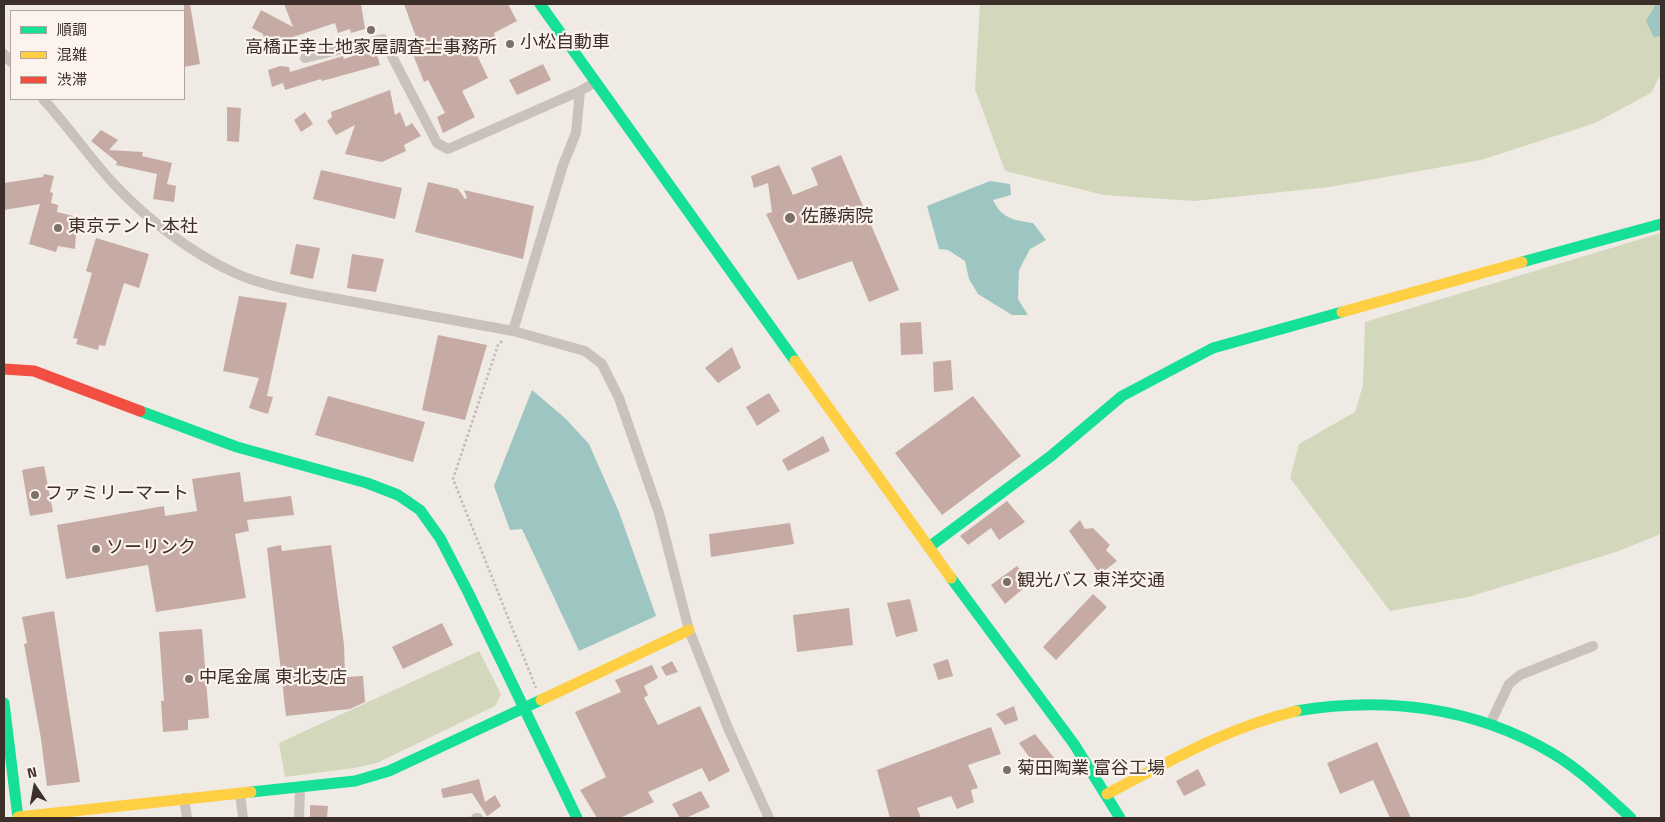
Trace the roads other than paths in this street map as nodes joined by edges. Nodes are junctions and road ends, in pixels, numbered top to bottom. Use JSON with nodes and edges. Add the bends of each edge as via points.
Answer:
{"nodes":[{"id":1,"x":540,"y":4,"type":"edge"},
{"id":2,"x":305,"y":58,"type":"dead end"},
{"id":3,"x":596,"y":82,"type":"junction"},
{"id":4,"x":580,"y":91,"type":"junction"},
{"id":5,"x":45,"y":100,"type":"edge"},
{"id":6,"x":1661,"y":224,"type":"edge"},
{"id":7,"x":512,"y":331,"type":"junction"},
{"id":8,"x":4,"y":369,"type":"edge"},
{"id":9,"x":929,"y":547,"type":"junction"},
{"id":10,"x":689,"y":630,"type":"junction"},
{"id":11,"x":1593,"y":646,"type":"dead end"},
{"id":12,"x":4,"y":703,"type":"edge"},
{"id":13,"x":523,"y":709,"type":"junction"},
{"id":14,"x":1490,"y":724,"type":"junction"},
{"id":15,"x":300,"y":788,"type":"junction"},
{"id":16,"x":240,"y":793,"type":"junction"},
{"id":17,"x":1107,"y":794,"type":"junction"},
{"id":18,"x":184,"y":798,"type":"junction"},
{"id":19,"x":117,"y":805,"type":"junction"},
{"id":20,"x":18,"y":818,"type":"edge"},
{"id":21,"x":117,"y":818,"type":"edge"},
{"id":22,"x":187,"y":818,"type":"edge"},
{"id":23,"x":242,"y":818,"type":"edge"},
{"id":24,"x":299,"y":818,"type":"edge"},
{"id":25,"x":577,"y":818,"type":"edge"},
{"id":26,"x":769,"y":818,"type":"edge"},
{"id":27,"x":1120,"y":818,"type":"edge"},
{"id":28,"x":1631,"y":818,"type":"edge"}],
"edges":[{"from":1,"to":3,"type":"main road"},
{"from":2,"to":4,"type":"street","via":[[383,39],[437,142],[448,149]]},
{"from":3,"to":4,"type":"street"},
{"from":3,"to":9,"type":"main road"},
{"from":4,"to":7,"type":"street","via":[[576,133],[563,165]]},
{"from":5,"to":7,"type":"street","via":[[115,185],[182,242],[236,274],[305,293]]},
{"from":6,"to":9,"type":"main road","via":[[1213,348],[1122,396],[1051,456]]},
{"from":7,"to":10,"type":"street","via":[[585,351],[602,364],[620,398],[659,513]]},
{"from":8,"to":13,"type":"main road","via":[[34,371],[237,447],[367,483],[398,495],[420,510],[440,538]]},
{"from":9,"to":17,"type":"main road"},
{"from":10,"to":13,"type":"main road"},
{"from":10,"to":26,"type":"street"},
{"from":11,"to":14,"type":"street","via":[[1520,675],[1509,684]]},
{"from":12,"to":20,"type":"main road"},
{"from":13,"to":15,"type":"main road","via":[[389,771],[356,780]]},
{"from":13,"to":25,"type":"main road"},
{"from":14,"to":17,"type":"main road","via":[[1443,710],[1398,703],[1353,702],[1307,708],[1259,720],[1222,735]]},
{"from":14,"to":28,"type":"main road","via":[[1552,754],[1596,785]]},
{"from":15,"to":16,"type":"main road"},
{"from":15,"to":24,"type":"street"},
{"from":16,"to":18,"type":"main road"},
{"from":16,"to":23,"type":"street"},
{"from":17,"to":27,"type":"main road"},
{"from":18,"to":19,"type":"main road"},
{"from":18,"to":22,"type":"street"},
{"from":19,"to":20,"type":"main road"},
{"from":19,"to":21,"type":"street"}]}
